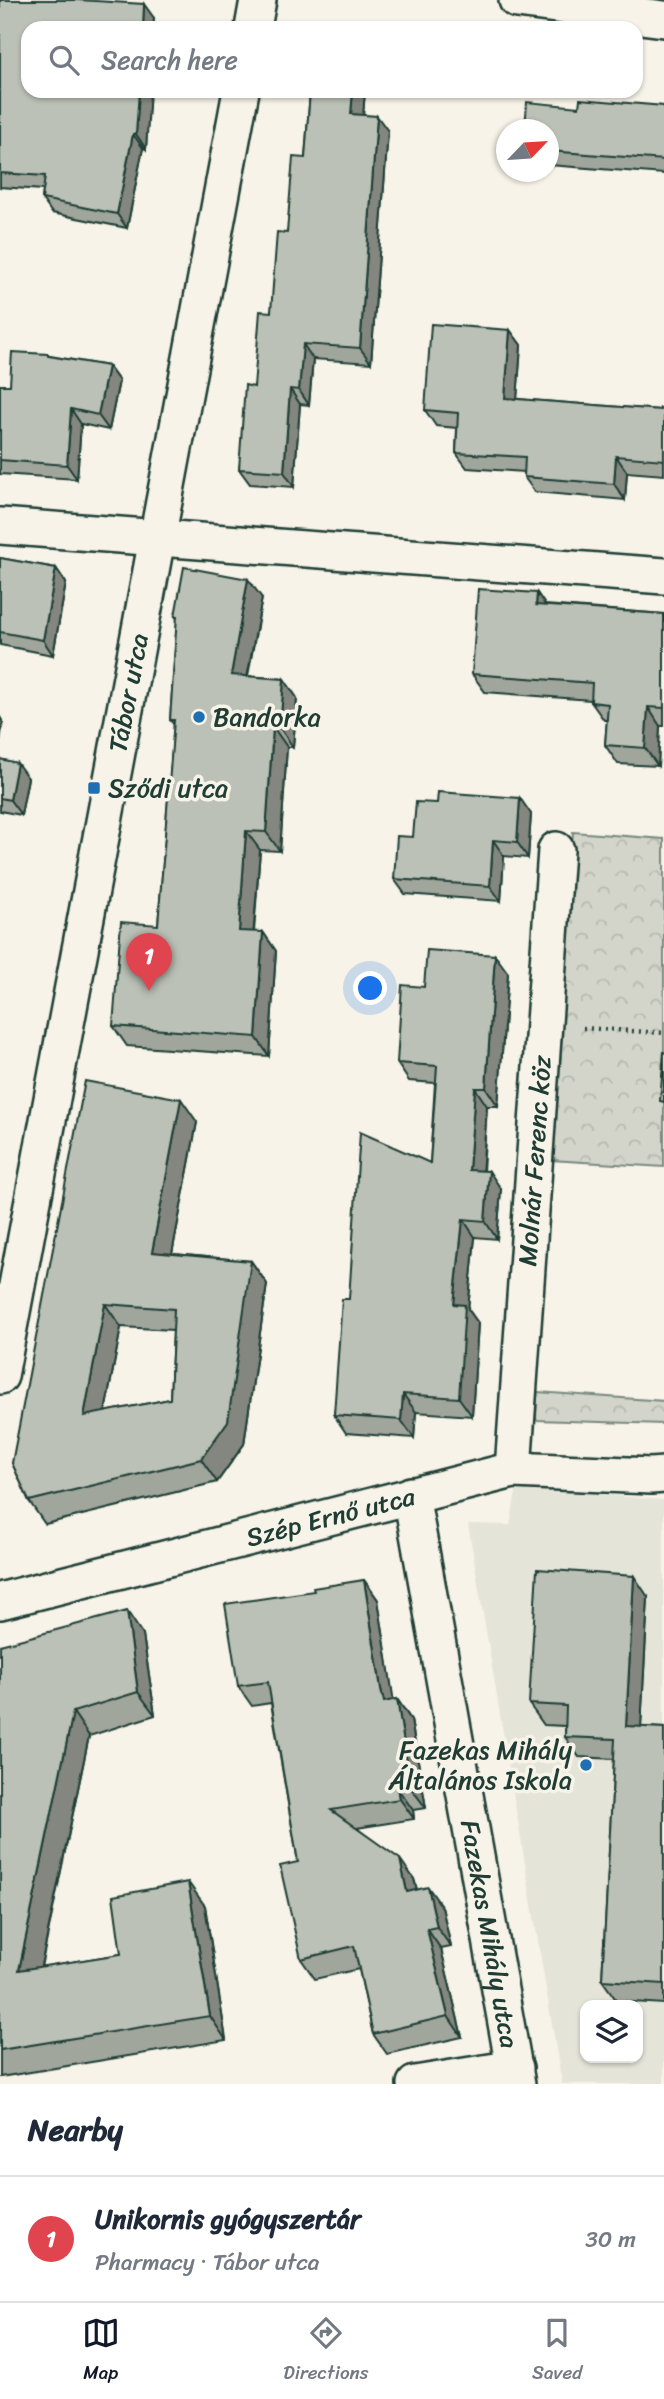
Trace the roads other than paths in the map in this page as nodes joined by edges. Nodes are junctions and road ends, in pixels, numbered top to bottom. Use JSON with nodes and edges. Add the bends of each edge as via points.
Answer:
{"nodes":[{"id":1,"x":258,"y":0,"type":"edge"},
{"id":2,"x":517,"y":0,"type":"edge"},
{"id":3,"x":664,"y":19,"type":"edge"},
{"id":4,"x":254,"y":21,"type":"edge"},
{"id":5,"x":240,"y":98,"type":"edge"},
{"id":6,"x":0,"y":526,"type":"edge"},
{"id":7,"x":157,"y":538,"type":"junction"},
{"id":8,"x":664,"y":576,"type":"edge"},
{"id":9,"x":556,"y":850,"type":"dead end"},
{"id":10,"x":0,"y":1376,"type":"edge"},
{"id":11,"x":513,"y":1470,"type":"junction"},
{"id":12,"x":658,"y":1476,"type":"edge"},
{"id":13,"x":411,"y":1495,"type":"junction"},
{"id":14,"x":0,"y":1601,"type":"edge"},
{"id":15,"x":516,"y":2076,"type":"edge"},
{"id":16,"x":415,"y":2084,"type":"edge"}],
"edges":[{"from":1,"to":4,"type":"street"},
{"from":2,"to":3,"type":"street"},
{"from":5,"to":7,"type":"street","name":"Tábor utca"},
{"from":6,"to":7,"type":"street"},
{"from":7,"to":8,"type":"street"},
{"from":7,"to":10,"type":"street","name":"Tábor utca"},
{"from":9,"to":11,"type":"street","name":"Molnár Ferenc köz"},
{"from":11,"to":12,"type":"street","name":"Szép Ernő utca"},
{"from":11,"to":13,"type":"street","name":"Szép Ernő utca"},
{"from":13,"to":14,"type":"street","name":"Szép Ernő utca"},
{"from":13,"to":15,"type":"street","name":"Fazekas Mihály utca"},
{"from":15,"to":16,"type":"street"}]}
